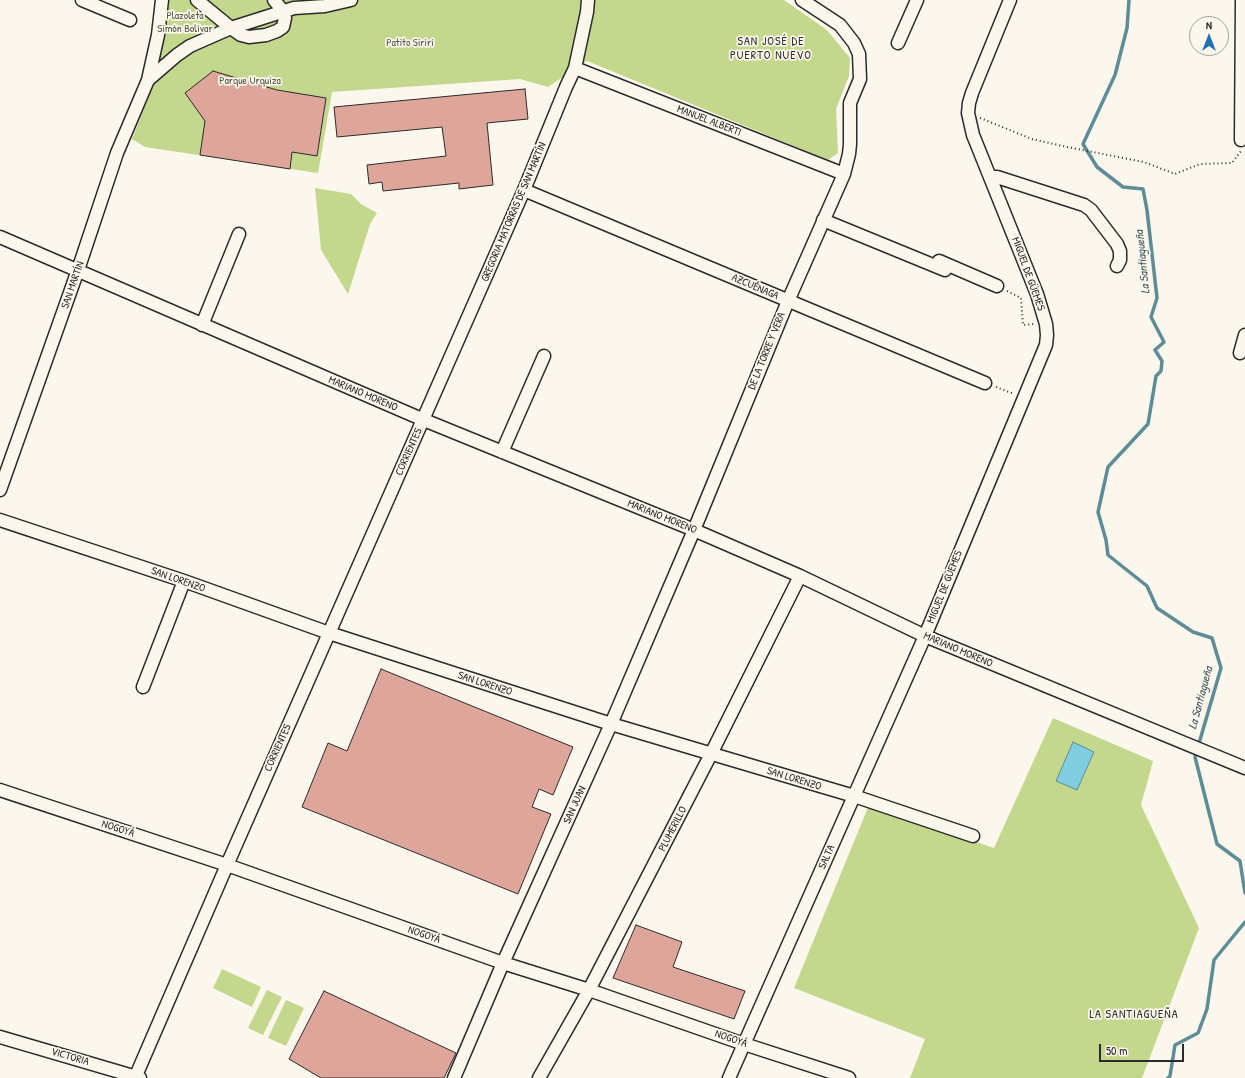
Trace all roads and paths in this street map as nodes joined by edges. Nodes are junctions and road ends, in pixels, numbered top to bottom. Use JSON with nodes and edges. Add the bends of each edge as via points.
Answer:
{"nodes":[{"id":1,"x":82,"y":0,"type":"edge"},
{"id":2,"x":162,"y":0,"type":"edge"},
{"id":3,"x":197,"y":0,"type":"edge"},
{"id":4,"x":274,"y":0,"type":"edge"},
{"id":5,"x":351,"y":0,"type":"edge"},
{"id":6,"x":588,"y":0,"type":"edge"},
{"id":7,"x":802,"y":0,"type":"edge"},
{"id":8,"x":917,"y":0,"type":"edge"},
{"id":9,"x":1010,"y":0,"type":"edge"},
{"id":10,"x":1242,"y":0,"type":"edge"},
{"id":11,"x":283,"y":11,"type":"junction"},
{"id":12,"x":130,"y":20,"type":"dead end"},
{"id":13,"x":231,"y":28,"type":"junction"},
{"id":14,"x":898,"y":43,"type":"dead end"},
{"id":15,"x":575,"y":68,"type":"junction"},
{"id":16,"x":148,"y":80,"type":"junction"},
{"id":17,"x":968,"y":113,"type":"junction"},
{"id":18,"x":1242,"y":144,"type":"joint"},
{"id":19,"x":844,"y":174,"type":"junction"},
{"id":20,"x":990,"y":177,"type":"junction"},
{"id":21,"x":524,"y":190,"type":"junction"},
{"id":22,"x":823,"y":220,"type":"junction"},
{"id":23,"x":239,"y":234,"type":"dead end"},
{"id":24,"x":0,"y":237,"type":"edge"},
{"id":25,"x":907,"y":254,"type":"junction"},
{"id":26,"x":1117,"y":266,"type":"dead end"},
{"id":27,"x":78,"y":270,"type":"junction"},
{"id":28,"x":945,"y":270,"type":"dead end"},
{"id":29,"x":997,"y":286,"type":"joint"},
{"id":30,"x":788,"y":301,"type":"junction"},
{"id":31,"x":1046,"y":324,"type":"junction"},
{"id":32,"x":202,"y":325,"type":"junction"},
{"id":33,"x":1245,"y":335,"type":"edge"},
{"id":34,"x":1240,"y":352,"type":"dead end"},
{"id":35,"x":544,"y":356,"type":"dead end"},
{"id":36,"x":985,"y":383,"type":"joint"},
{"id":37,"x":1023,"y":398,"type":"junction"},
{"id":38,"x":424,"y":420,"type":"junction"},
{"id":39,"x":502,"y":452,"type":"junction"},
{"id":40,"x":0,"y":490,"type":"edge"},
{"id":41,"x":0,"y":520,"type":"edge"},
{"id":42,"x":694,"y":530,"type":"junction"},
{"id":43,"x":800,"y":576,"type":"junction"},
{"id":44,"x":184,"y":582,"type":"junction"},
{"id":45,"x":329,"y":633,"type":"junction"},
{"id":46,"x":924,"y":636,"type":"junction"},
{"id":47,"x":143,"y":687,"type":"dead end"},
{"id":48,"x":612,"y":724,"type":"junction"},
{"id":49,"x":711,"y":754,"type":"junction"},
{"id":50,"x":1245,"y":768,"type":"edge"},
{"id":51,"x":0,"y":790,"type":"edge"},
{"id":52,"x":854,"y":796,"type":"junction"},
{"id":53,"x":973,"y":836,"type":"dead end"},
{"id":54,"x":227,"y":865,"type":"junction"},
{"id":55,"x":503,"y":963,"type":"junction"},
{"id":56,"x":589,"y":990,"type":"junction"},
{"id":57,"x":0,"y":1037,"type":"edge"},
{"id":58,"x":744,"y":1044,"type":"junction"},
{"id":59,"x":137,"y":1078,"type":"edge"},
{"id":60,"x":454,"y":1078,"type":"edge"},
{"id":61,"x":539,"y":1078,"type":"edge"},
{"id":62,"x":728,"y":1078,"type":"edge"},
{"id":63,"x":849,"y":1078,"type":"edge"}],
"edges":[{"from":1,"to":12,"type":"street"},
{"from":2,"to":16,"type":"street","name":"SAN MARTÍN","via":[[158,36]]},
{"from":3,"to":13,"type":"street"},
{"from":4,"to":11,"type":"street"},
{"from":5,"to":11,"type":"street"},
{"from":6,"to":15,"type":"street","name":"GREGORIA MATORRAS DE SAN MARTÍN"},
{"from":7,"to":19,"type":"street","name":"DE LA TORRE Y VERA","via":[[840,26],[854,43],[859,54],[860,79],[850,103],[850,144]]},
{"from":8,"to":14,"type":"street"},
{"from":9,"to":17,"type":"street","name":"MIGUEL DE GÜEMES","via":[[972,93]]},
{"from":10,"to":18,"type":"street"},
{"from":11,"to":13,"type":"street"},
{"from":11,"to":13,"type":"street","via":[[283,27],[266,35],[249,37]]},
{"from":13,"to":16,"type":"street","via":[[190,46]]},
{"from":15,"to":19,"type":"street","name":"MANUEL ALBERTI"},
{"from":15,"to":21,"type":"street","name":"GREGORIA MATORRAS DE SAN MARTÍN"},
{"from":16,"to":27,"type":"street","name":"SAN MARTÍN","via":[[117,153]]},
{"from":17,"to":18,"type":"path","via":[[1032,139],[1144,162],[1175,174],[1200,164],[1232,163]]},
{"from":17,"to":20,"type":"street","name":"MIGUEL DE GÜEMES","via":[[973,135]]},
{"from":19,"to":22,"type":"street","name":"DE LA TORRE Y VERA"},
{"from":20,"to":26,"type":"street","via":[[1084,205],[1091,210],[1117,244],[1120,251]]},
{"from":20,"to":31,"type":"street","name":"MIGUEL DE GÜEMES","via":[[1037,294]]},
{"from":21,"to":30,"type":"street","name":"AZCUÉNAGA"},
{"from":21,"to":38,"type":"street","name":"GREGORIA MATORRAS DE SAN MARTÍN"},
{"from":22,"to":25,"type":"street"},
{"from":22,"to":30,"type":"street","name":"DE LA TORRE Y VERA"},
{"from":23,"to":32,"type":"street"},
{"from":24,"to":27,"type":"street","name":"MARIANO MORENO"},
{"from":25,"to":28,"type":"street"},
{"from":25,"to":29,"type":"street","via":[[931,257]]},
{"from":27,"to":32,"type":"street","name":"MARIANO MORENO"},
{"from":27,"to":40,"type":"street","name":"SAN MARTÍN"},
{"from":29,"to":31,"type":"path","via":[[1021,298],[1023,325]]},
{"from":30,"to":36,"type":"street","name":"AZCUÉNAGA"},
{"from":30,"to":42,"type":"street","name":"DE LA TORRE Y VERA"},
{"from":31,"to":37,"type":"street","name":"MIGUEL DE GÜEMES","via":[[1046,345]]},
{"from":32,"to":38,"type":"street","name":"MARIANO MORENO"},
{"from":33,"to":34,"type":"street"},
{"from":35,"to":39,"type":"street"},
{"from":36,"to":37,"type":"path"},
{"from":37,"to":46,"type":"street","name":"MIGUEL DE GÜEMES"},
{"from":38,"to":39,"type":"street","name":"MARIANO MORENO"},
{"from":38,"to":45,"type":"street","name":"CORRIENTES"},
{"from":39,"to":42,"type":"street","name":"MARIANO MORENO"},
{"from":41,"to":44,"type":"street","name":"SAN LORENZO"},
{"from":42,"to":43,"type":"street","name":"MARIANO MORENO"},
{"from":42,"to":48,"type":"street","name":"SAN JUAN"},
{"from":43,"to":46,"type":"street","name":"MARIANO MORENO"},
{"from":43,"to":49,"type":"street","name":"PLUMERILLO"},
{"from":44,"to":45,"type":"street","name":"SAN LORENZO"},
{"from":44,"to":47,"type":"street"},
{"from":45,"to":48,"type":"street","name":"SAN LORENZO"},
{"from":45,"to":54,"type":"street","name":"CORRIENTES"},
{"from":46,"to":50,"type":"street","name":"MARIANO MORENO"},
{"from":46,"to":52,"type":"street","name":"SALTA"},
{"from":48,"to":49,"type":"street","name":"SAN LORENZO"},
{"from":48,"to":55,"type":"street","name":"SAN JUAN"},
{"from":49,"to":52,"type":"street","name":"SAN LORENZO"},
{"from":49,"to":56,"type":"street","name":"PLUMERILLO"},
{"from":51,"to":54,"type":"street","name":"NOGOYÁ"},
{"from":52,"to":53,"type":"street","name":"SAN LORENZO"},
{"from":52,"to":58,"type":"street","name":"SALTA"},
{"from":54,"to":55,"type":"street","name":"NOGOYÁ"},
{"from":54,"to":59,"type":"street","name":"CORRIENTES"},
{"from":55,"to":56,"type":"street","name":"NOGOYÁ"},
{"from":55,"to":60,"type":"street","name":"SAN JUAN"},
{"from":56,"to":58,"type":"street","name":"NOGOYÁ"},
{"from":56,"to":61,"type":"street","name":"PLUMERILLO"},
{"from":57,"to":59,"type":"street","name":"VICTORIA"},
{"from":58,"to":62,"type":"street","name":"SALTA"},
{"from":58,"to":63,"type":"street","name":"NOGOYÁ"}]}
